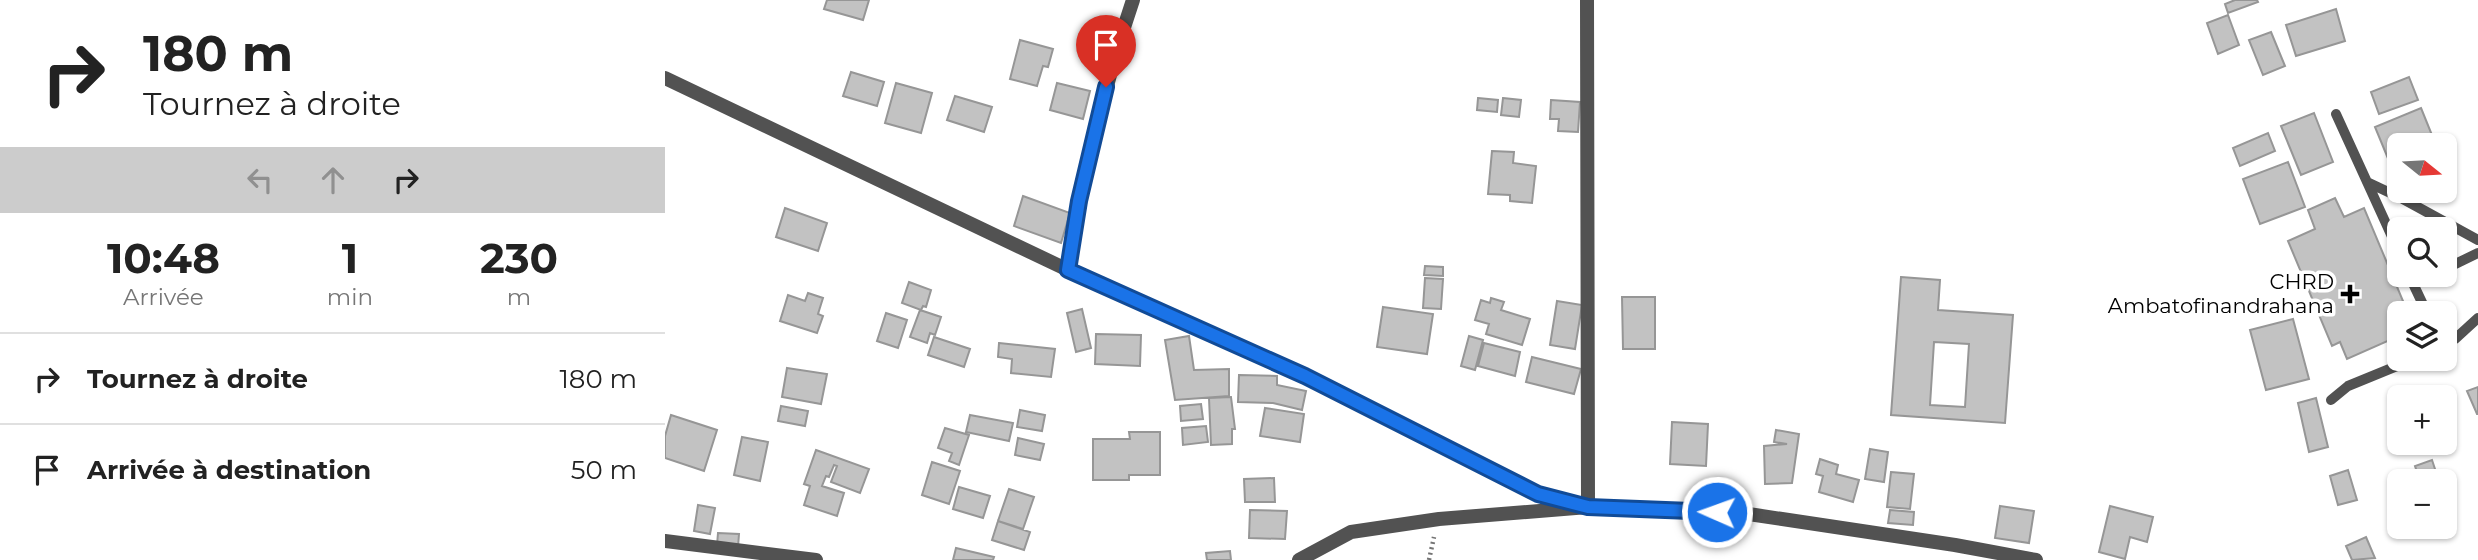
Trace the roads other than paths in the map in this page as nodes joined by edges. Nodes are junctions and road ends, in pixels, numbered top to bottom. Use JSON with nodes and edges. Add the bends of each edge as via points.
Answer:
{"nodes":[{"id":1,"x":1133,"y":0,"type":"edge"},
{"id":2,"x":1587,"y":0,"type":"edge"},
{"id":3,"x":665,"y":78,"type":"edge"},
{"id":4,"x":2336,"y":114,"type":"dead end"},
{"id":5,"x":2367,"y":182,"type":"junction"},
{"id":6,"x":2387,"y":226,"type":"edge"},
{"id":7,"x":2478,"y":240,"type":"edge"},
{"id":8,"x":2478,"y":253,"type":"edge"},
{"id":9,"x":2457,"y":263,"type":"edge"},
{"id":10,"x":1068,"y":270,"type":"junction"},
{"id":11,"x":2478,"y":318,"type":"edge"},
{"id":12,"x":2457,"y":338,"type":"edge"},
{"id":13,"x":2387,"y":370,"type":"edge"},
{"id":14,"x":2331,"y":400,"type":"dead end"},
{"id":15,"x":1588,"y":507,"type":"junction"},
{"id":16,"x":665,"y":541,"type":"edge"},
{"id":17,"x":816,"y":560,"type":"edge"},
{"id":18,"x":1299,"y":560,"type":"edge"},
{"id":19,"x":2036,"y":560,"type":"edge"}],
"edges":[{"from":1,"to":10,"type":"street","via":[[1111,64]]},
{"from":2,"to":15,"type":"street"},
{"from":3,"to":10,"type":"street"},
{"from":4,"to":5,"type":"lane"},
{"from":5,"to":6,"type":"lane"},
{"from":5,"to":7,"type":"lane"},
{"from":8,"to":9,"type":"lane"},
{"from":10,"to":15,"type":"street","via":[[1305,376],[1538,494]]},
{"from":11,"to":12,"type":"lane"},
{"from":13,"to":14,"type":"lane","via":[[2348,386]]},
{"from":15,"to":18,"type":"street","via":[[1439,519],[1351,532]]},
{"from":15,"to":19,"type":"street","via":[[1742,513]]},
{"from":16,"to":17,"type":"street"}]}
